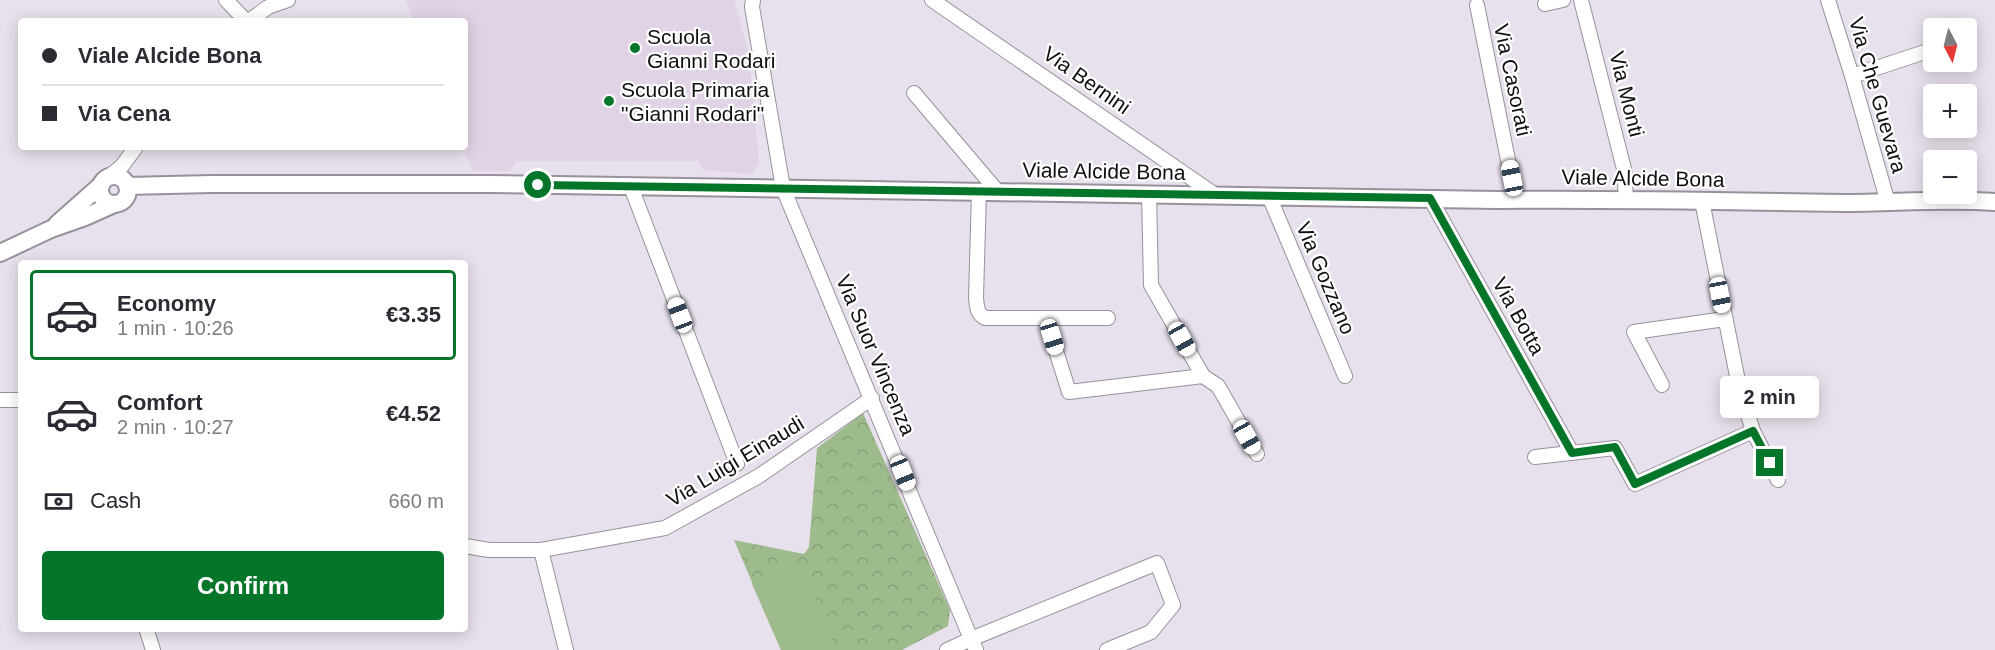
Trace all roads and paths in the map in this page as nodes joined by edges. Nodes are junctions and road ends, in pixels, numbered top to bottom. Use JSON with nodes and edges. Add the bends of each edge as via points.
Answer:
{"nodes":[{"id":1,"x":226,"y":0,"type":"edge"},
{"id":2,"x":288,"y":0,"type":"edge"},
{"id":3,"x":753,"y":0,"type":"edge"},
{"id":4,"x":932,"y":0,"type":"edge"},
{"id":5,"x":1563,"y":0,"type":"edge"},
{"id":6,"x":1581,"y":0,"type":"edge"},
{"id":7,"x":1828,"y":0,"type":"edge"},
{"id":8,"x":1545,"y":4,"type":"dead end"},
{"id":9,"x":1477,"y":5,"type":"dead end"},
{"id":10,"x":245,"y":18,"type":"edge"},
{"id":11,"x":252,"y":18,"type":"edge"},
{"id":12,"x":1923,"y":53,"type":"edge"},
{"id":13,"x":1852,"y":76,"type":"junction"},
{"id":14,"x":914,"y":93,"type":"dead end"},
{"id":15,"x":134,"y":150,"type":"edge"},
{"id":16,"x":134,"y":150,"type":"edge"},
{"id":17,"x":104,"y":182,"type":"junction"},
{"id":18,"x":631,"y":187,"type":"junction"},
{"id":19,"x":783,"y":188,"type":"junction"},
{"id":20,"x":123,"y":191,"type":"junction"},
{"id":21,"x":979,"y":191,"type":"junction"},
{"id":22,"x":998,"y":192,"type":"junction"},
{"id":23,"x":1149,"y":194,"type":"junction"},
{"id":24,"x":1217,"y":196,"type":"junction"},
{"id":25,"x":1269,"y":196,"type":"junction"},
{"id":26,"x":1430,"y":198,"type":"junction"},
{"id":27,"x":1626,"y":199,"type":"junction"},
{"id":28,"x":1516,"y":200,"type":"junction"},
{"id":29,"x":1702,"y":201,"type":"junction"},
{"id":30,"x":1995,"y":202,"type":"edge"},
{"id":31,"x":1888,"y":203,"type":"junction"},
{"id":32,"x":51,"y":229,"type":"junction"},
{"id":33,"x":0,"y":253,"type":"edge"},
{"id":34,"x":1108,"y":318,"type":"dead end"},
{"id":35,"x":1046,"y":319,"type":"junction"},
{"id":36,"x":1725,"y":319,"type":"junction"},
{"id":37,"x":1203,"y":376,"type":"junction"},
{"id":38,"x":1345,"y":376,"type":"dead end"},
{"id":39,"x":1662,"y":385,"type":"dead end"},
{"id":40,"x":872,"y":398,"type":"junction"},
{"id":41,"x":0,"y":400,"type":"edge"},
{"id":42,"x":18,"y":400,"type":"edge"},
{"id":43,"x":1753,"y":431,"type":"junction"},
{"id":44,"x":1572,"y":453,"type":"junction"},
{"id":45,"x":1257,"y":454,"type":"dead end"},
{"id":46,"x":1535,"y":457,"type":"dead end"},
{"id":47,"x":737,"y":464,"type":"dead end"},
{"id":48,"x":1778,"y":480,"type":"dead end"},
{"id":49,"x":468,"y":546,"type":"edge"},
{"id":50,"x":541,"y":549,"type":"junction"},
{"id":51,"x":147,"y":632,"type":"edge"},
{"id":52,"x":974,"y":644,"type":"edge"},
{"id":53,"x":153,"y":650,"type":"edge"},
{"id":54,"x":566,"y":650,"type":"edge"},
{"id":55,"x":947,"y":650,"type":"edge"},
{"id":56,"x":1107,"y":650,"type":"edge"}],
"edges":[{"from":1,"to":10,"type":"street"},
{"from":2,"to":11,"type":"street"},
{"from":3,"to":19,"type":"street","name":"Via Suor Vincenza"},
{"from":4,"to":24,"type":"street","name":"Via Bernini"},
{"from":5,"to":8,"type":"street"},
{"from":6,"to":27,"type":"street","name":"Via Monti","via":[[1624,169]]},
{"from":7,"to":13,"type":"street","name":"Via Che Guevara"},
{"from":9,"to":28,"type":"street","name":"Via Casorati"},
{"from":12,"to":13,"type":"street"},
{"from":13,"to":31,"type":"street","name":"Via Che Guevara"},
{"from":14,"to":22,"type":"street"},
{"from":15,"to":17,"type":"street"},
{"from":16,"to":20,"type":"street"},
{"from":17,"to":20,"type":"street","via":[[115,176]]},
{"from":17,"to":20,"type":"street","via":[[103,197]]},
{"from":17,"to":32,"type":"street"},
{"from":18,"to":19,"type":"street","name":"Viale Alcide Bona"},
{"from":18,"to":20,"type":"street","name":"Viale Alcide Bona","via":[[212,184]]},
{"from":18,"to":47,"type":"street"},
{"from":19,"to":21,"type":"street","name":"Viale Alcide Bona"},
{"from":19,"to":40,"type":"street","name":"Via Suor Vincenza"},
{"from":20,"to":32,"type":"street","via":[[86,217]]},
{"from":21,"to":22,"type":"street","name":"Viale Alcide Bona"},
{"from":21,"to":35,"type":"street","via":[[977,309],[986,318]]},
{"from":22,"to":23,"type":"street","name":"Viale Alcide Bona"},
{"from":23,"to":24,"type":"street","name":"Viale Alcide Bona"},
{"from":23,"to":37,"type":"street","via":[[1151,285]]},
{"from":24,"to":25,"type":"street","name":"Viale Alcide Bona"},
{"from":25,"to":26,"type":"street","name":"Viale Alcide Bona"},
{"from":25,"to":38,"type":"street","name":"Via Gozzano"},
{"from":26,"to":28,"type":"street","name":"Viale Alcide Bona"},
{"from":26,"to":44,"type":"street","name":"Via Botta"},
{"from":27,"to":28,"type":"street","name":"Viale Alcide Bona"},
{"from":27,"to":29,"type":"street","name":"Viale Alcide Bona"},
{"from":29,"to":31,"type":"street","name":"Viale Alcide Bona"},
{"from":29,"to":36,"type":"street"},
{"from":30,"to":31,"type":"street","name":"Viale Alcide Bona"},
{"from":32,"to":33,"type":"street"},
{"from":34,"to":35,"type":"street"},
{"from":35,"to":37,"type":"street","via":[[1069,392]]},
{"from":36,"to":39,"type":"street","via":[[1634,332]]},
{"from":36,"to":43,"type":"street","via":[[1738,386]]},
{"from":37,"to":45,"type":"street","via":[[1218,386]]},
{"from":40,"to":50,"type":"street","name":"Via Luigi Einaudi","via":[[759,476],[665,528]]},
{"from":40,"to":52,"type":"street","name":"Via Suor Vincenza"},
{"from":41,"to":42,"type":"street"},
{"from":43,"to":44,"type":"street","via":[[1635,484],[1615,447]]},
{"from":43,"to":48,"type":"street"},
{"from":44,"to":46,"type":"street"},
{"from":49,"to":50,"type":"street","name":"Via Luigi Einaudi"},
{"from":50,"to":54,"type":"street"},
{"from":51,"to":53,"type":"street"},
{"from":52,"to":55,"type":"street"},
{"from":52,"to":56,"type":"street","via":[[1157,562],[1173,605],[1151,632]]}]}
